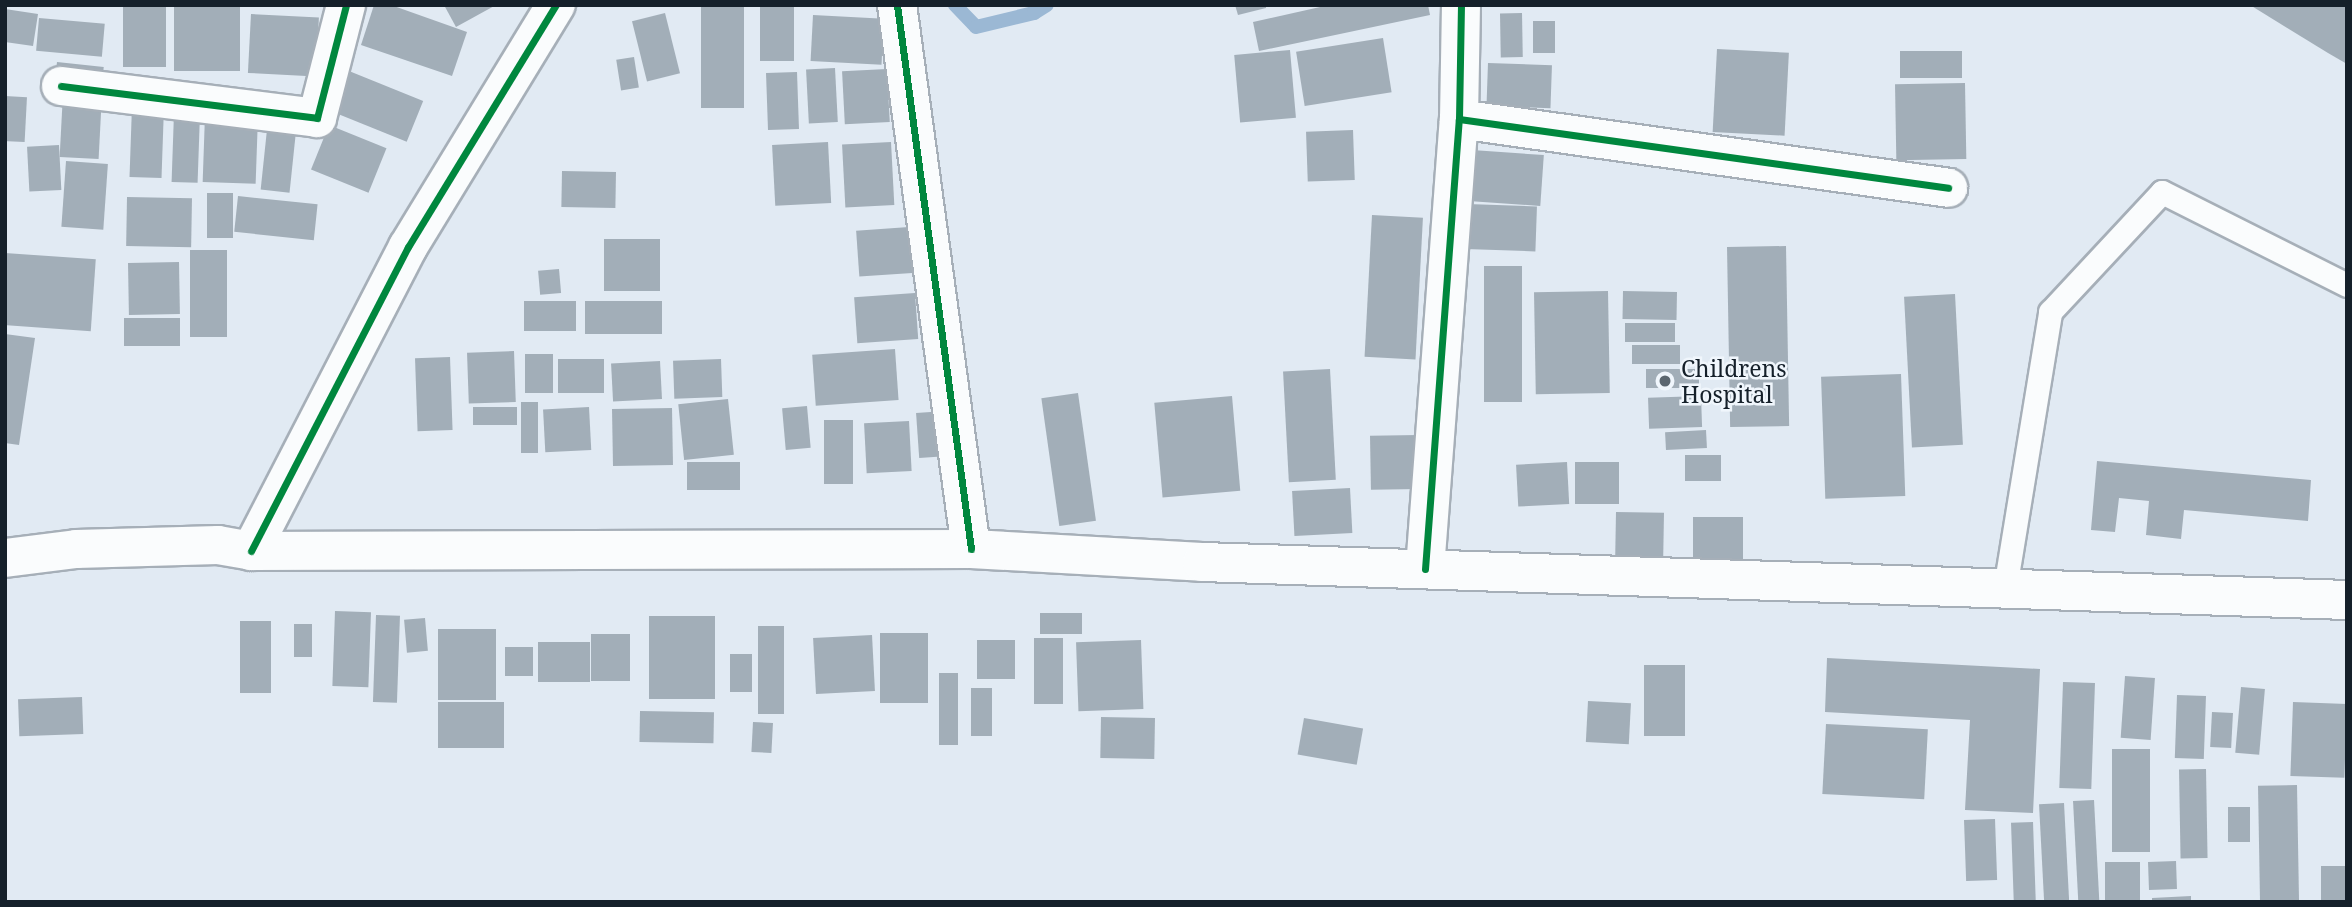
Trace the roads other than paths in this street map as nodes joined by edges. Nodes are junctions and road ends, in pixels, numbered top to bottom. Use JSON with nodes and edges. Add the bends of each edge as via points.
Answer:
{"nodes":[{"id":1,"x":346,"y":5,"type":"edge"},
{"id":2,"x":556,"y":5,"type":"edge"},
{"id":3,"x":897,"y":5,"type":"edge"},
{"id":4,"x":1461,"y":5,"type":"edge"},
{"id":5,"x":61,"y":86,"type":"dead end"},
{"id":6,"x":1459,"y":119,"type":"junction"},
{"id":7,"x":1948,"y":188,"type":"dead end"},
{"id":8,"x":2347,"y":285,"type":"edge"},
{"id":9,"x":971,"y":549,"type":"junction"},
{"id":10,"x":251,"y":551,"type":"junction"},
{"id":11,"x":5,"y":558,"type":"edge"},
{"id":12,"x":1425,"y":569,"type":"junction"},
{"id":13,"x":2005,"y":588,"type":"junction"},
{"id":14,"x":2347,"y":600,"type":"edge"}],
"edges":[{"from":1,"to":5,"type":"main road","via":[[317,118]]},
{"from":2,"to":10,"type":"main road","via":[[408,247]]},
{"from":3,"to":9,"type":"main road"},
{"from":4,"to":6,"type":"main road"},
{"from":6,"to":7,"type":"main road"},
{"from":6,"to":12,"type":"main road"},
{"from":8,"to":13,"type":"lane","via":[[2162,192],[2050,312]]},
{"from":9,"to":10,"type":"main road"},
{"from":9,"to":12,"type":"main road"},
{"from":10,"to":11,"type":"main road","via":[[218,545],[76,549]]},
{"from":12,"to":13,"type":"main road"},
{"from":13,"to":14,"type":"main road"}]}
